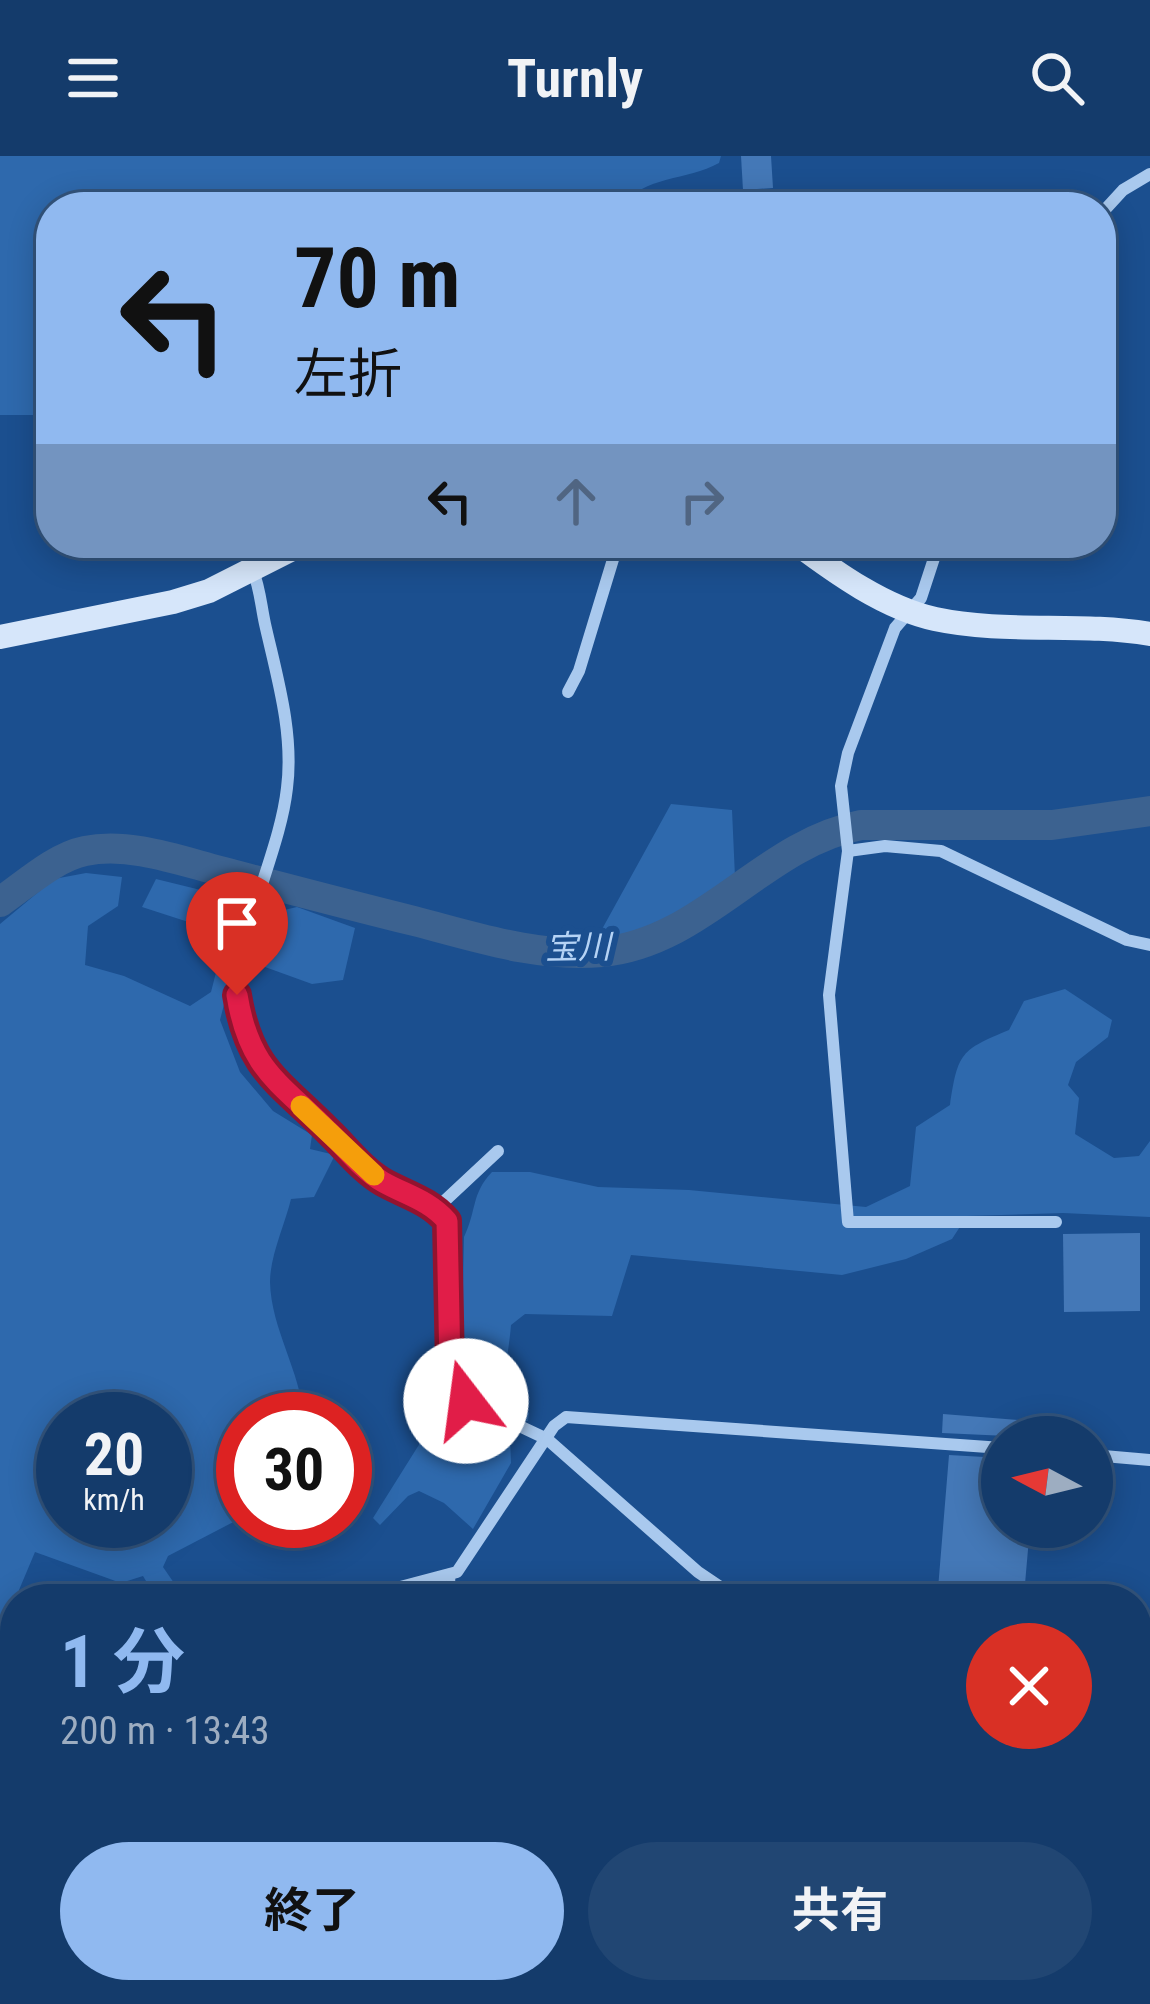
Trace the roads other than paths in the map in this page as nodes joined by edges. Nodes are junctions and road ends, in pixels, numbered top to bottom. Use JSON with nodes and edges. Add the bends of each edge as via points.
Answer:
{"nodes":[{"id":1,"x":1150,"y":174,"type":"edge"},
{"id":2,"x":1116,"y":198,"type":"edge"},
{"id":3,"x":277,"y":558,"type":"edge"},
{"id":4,"x":613,"y":558,"type":"edge"},
{"id":5,"x":818,"y":558,"type":"edge"},
{"id":6,"x":934,"y":558,"type":"edge"},
{"id":7,"x":253,"y":571,"type":"junction"},
{"id":8,"x":913,"y":610,"type":"junction"},
{"id":9,"x":1150,"y":634,"type":"edge"},
{"id":10,"x":0,"y":637,"type":"edge"},
{"id":11,"x":568,"y":692,"type":"dead end"},
{"id":12,"x":848,"y":851,"type":"junction"},
{"id":13,"x":1150,"y":945,"type":"edge"},
{"id":14,"x":498,"y":1151,"type":"dead end"},
{"id":15,"x":436,"y":1208,"type":"junction"},
{"id":16,"x":1056,"y":1222,"type":"dead end"},
{"id":17,"x":547,"y":1439,"type":"junction"},
{"id":18,"x":981,"y":1447,"type":"edge"},
{"id":19,"x":1113,"y":1457,"type":"edge"},
{"id":20,"x":1150,"y":1460,"type":"edge"},
{"id":21,"x":451,"y":1574,"type":"junction"},
{"id":22,"x":413,"y":1584,"type":"edge"},
{"id":23,"x":451,"y":1584,"type":"edge"},
{"id":24,"x":716,"y":1584,"type":"edge"}],
"edges":[{"from":1,"to":2,"type":"street"},
{"from":3,"to":7,"type":"street"},
{"from":4,"to":11,"type":"street"},
{"from":5,"to":8,"type":"street"},
{"from":6,"to":8,"type":"street"},
{"from":7,"to":10,"type":"street","via":[[173,602]]},
{"from":7,"to":15,"type":"street","via":[[288,732],[285,804],[237,995],[241,1022],[280,1089],[371,1173]]},
{"from":8,"to":9,"type":"street","via":[[933,619]]},
{"from":8,"to":12,"type":"street","via":[[896,628],[848,753],[841,800]]},
{"from":12,"to":13,"type":"street","via":[[941,851]]},
{"from":12,"to":16,"type":"street","via":[[829,995],[848,1222]]},
{"from":14,"to":15,"type":"street"},
{"from":15,"to":17,"type":"street","via":[[450,1243],[454,1383],[484,1413]]},
{"from":17,"to":18,"type":"street","via":[[566,1417]]},
{"from":17,"to":21,"type":"street"},
{"from":17,"to":24,"type":"street"},
{"from":19,"to":20,"type":"street"},
{"from":21,"to":22,"type":"street"},
{"from":21,"to":23,"type":"lane"}]}
